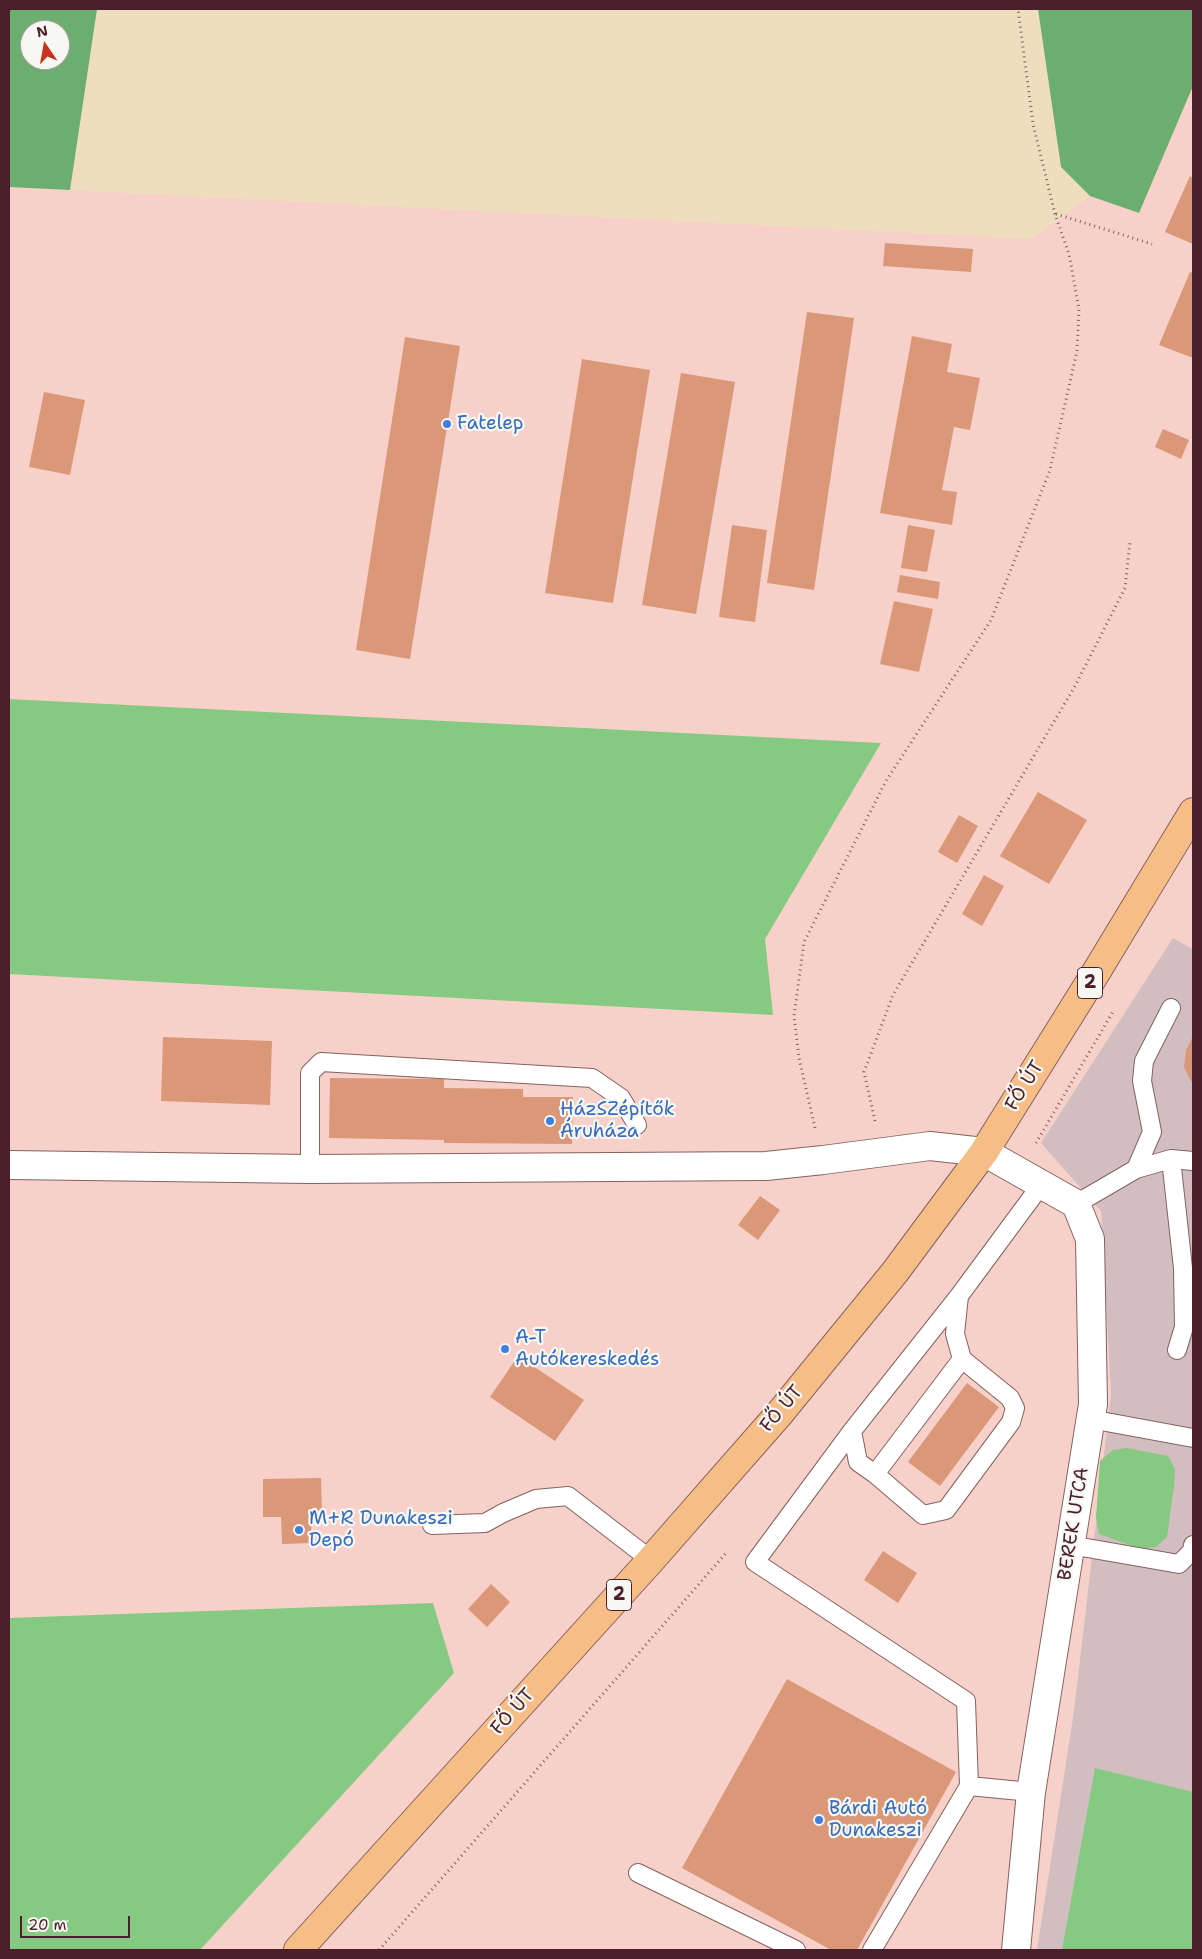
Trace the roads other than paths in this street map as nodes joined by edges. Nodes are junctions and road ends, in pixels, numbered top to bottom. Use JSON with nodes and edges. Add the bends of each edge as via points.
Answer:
{"nodes":[{"id":1,"x":1193,"y":812,"type":"edge"},
{"id":2,"x":1171,"y":1008,"type":"dead end"},
{"id":3,"x":637,"y":1125,"type":"dead end"},
{"id":4,"x":984,"y":1152,"type":"junction"},
{"id":5,"x":1171,"y":1159,"type":"junction"},
{"id":6,"x":1193,"y":1162,"type":"edge"},
{"id":7,"x":9,"y":1165,"type":"edge"},
{"id":8,"x":310,"y":1169,"type":"junction"},
{"id":9,"x":1136,"y":1170,"type":"junction"},
{"id":10,"x":1032,"y":1179,"type":"junction"},
{"id":11,"x":1076,"y":1204,"type":"junction"},
{"id":12,"x":960,"y":1296,"type":"junction"},
{"id":13,"x":1177,"y":1350,"type":"dead end"},
{"id":14,"x":962,"y":1360,"type":"junction"},
{"id":15,"x":1090,"y":1419,"type":"junction"},
{"id":16,"x":852,"y":1430,"type":"junction"},
{"id":17,"x":1193,"y":1438,"type":"edge"},
{"id":18,"x":875,"y":1474,"type":"junction"},
{"id":19,"x":432,"y":1525,"type":"dead end"},
{"id":20,"x":1070,"y":1545,"type":"junction"},
{"id":21,"x":1193,"y":1545,"type":"edge"},
{"id":22,"x":651,"y":1560,"type":"junction"},
{"id":23,"x":970,"y":1786,"type":"junction"},
{"id":24,"x":1031,"y":1792,"type":"junction"},
{"id":25,"x":638,"y":1873,"type":"dead end"},
{"id":26,"x":298,"y":1950,"type":"edge"},
{"id":27,"x":796,"y":1950,"type":"edge"},
{"id":28,"x":872,"y":1950,"type":"edge"},
{"id":29,"x":1016,"y":1950,"type":"edge"}],
"edges":[{"from":1,"to":4,"type":"main road","name":"FŐ ÚT","number":"2"},
{"from":2,"to":9,"type":"lane","via":[[1144,1061],[1142,1081],[1152,1132]]},
{"from":3,"to":8,"type":"lane","via":[[621,1098],[592,1078],[321,1062],[310,1073]]},
{"from":4,"to":8,"type":"street","via":[[930,1146],[766,1166]]},
{"from":4,"to":10,"type":"street"},
{"from":4,"to":22,"type":"main road","name":"FŐ ÚT","number":"2","via":[[895,1272],[780,1413]]},
{"from":5,"to":6,"type":"lane"},
{"from":5,"to":9,"type":"lane"},
{"from":5,"to":13,"type":"lane","via":[[1183,1268],[1184,1327]]},
{"from":7,"to":8,"type":"street"},
{"from":9,"to":11,"type":"lane"},
{"from":10,"to":11,"type":"street"},
{"from":10,"to":12,"type":"lane"},
{"from":11,"to":15,"type":"street","name":"BEREK UTCA","via":[[1090,1239],[1093,1404]]},
{"from":12,"to":14,"type":"lane","via":[[955,1334]]},
{"from":12,"to":16,"type":"lane"},
{"from":14,"to":18,"type":"lane"},
{"from":14,"to":18,"type":"lane","via":[[1010,1398],[1016,1408],[1011,1422],[946,1510],[923,1515]]},
{"from":15,"to":17,"type":"lane"},
{"from":15,"to":20,"type":"street","name":"BEREK UTCA"},
{"from":16,"to":18,"type":"lane","via":[[858,1462]]},
{"from":16,"to":23,"type":"lane","via":[[755,1562],[966,1701]]},
{"from":19,"to":22,"type":"lane","via":[[485,1524],[536,1499],[568,1496]]},
{"from":20,"to":21,"type":"lane","via":[[1179,1564],[1192,1551]]},
{"from":20,"to":24,"type":"street","name":"BEREK UTCA"},
{"from":22,"to":26,"type":"main road","name":"FŐ ÚT","number":"2"},
{"from":23,"to":24,"type":"lane"},
{"from":23,"to":28,"type":"lane"},
{"from":24,"to":29,"type":"street","name":"BEREK UTCA"},
{"from":25,"to":27,"type":"lane"}]}
